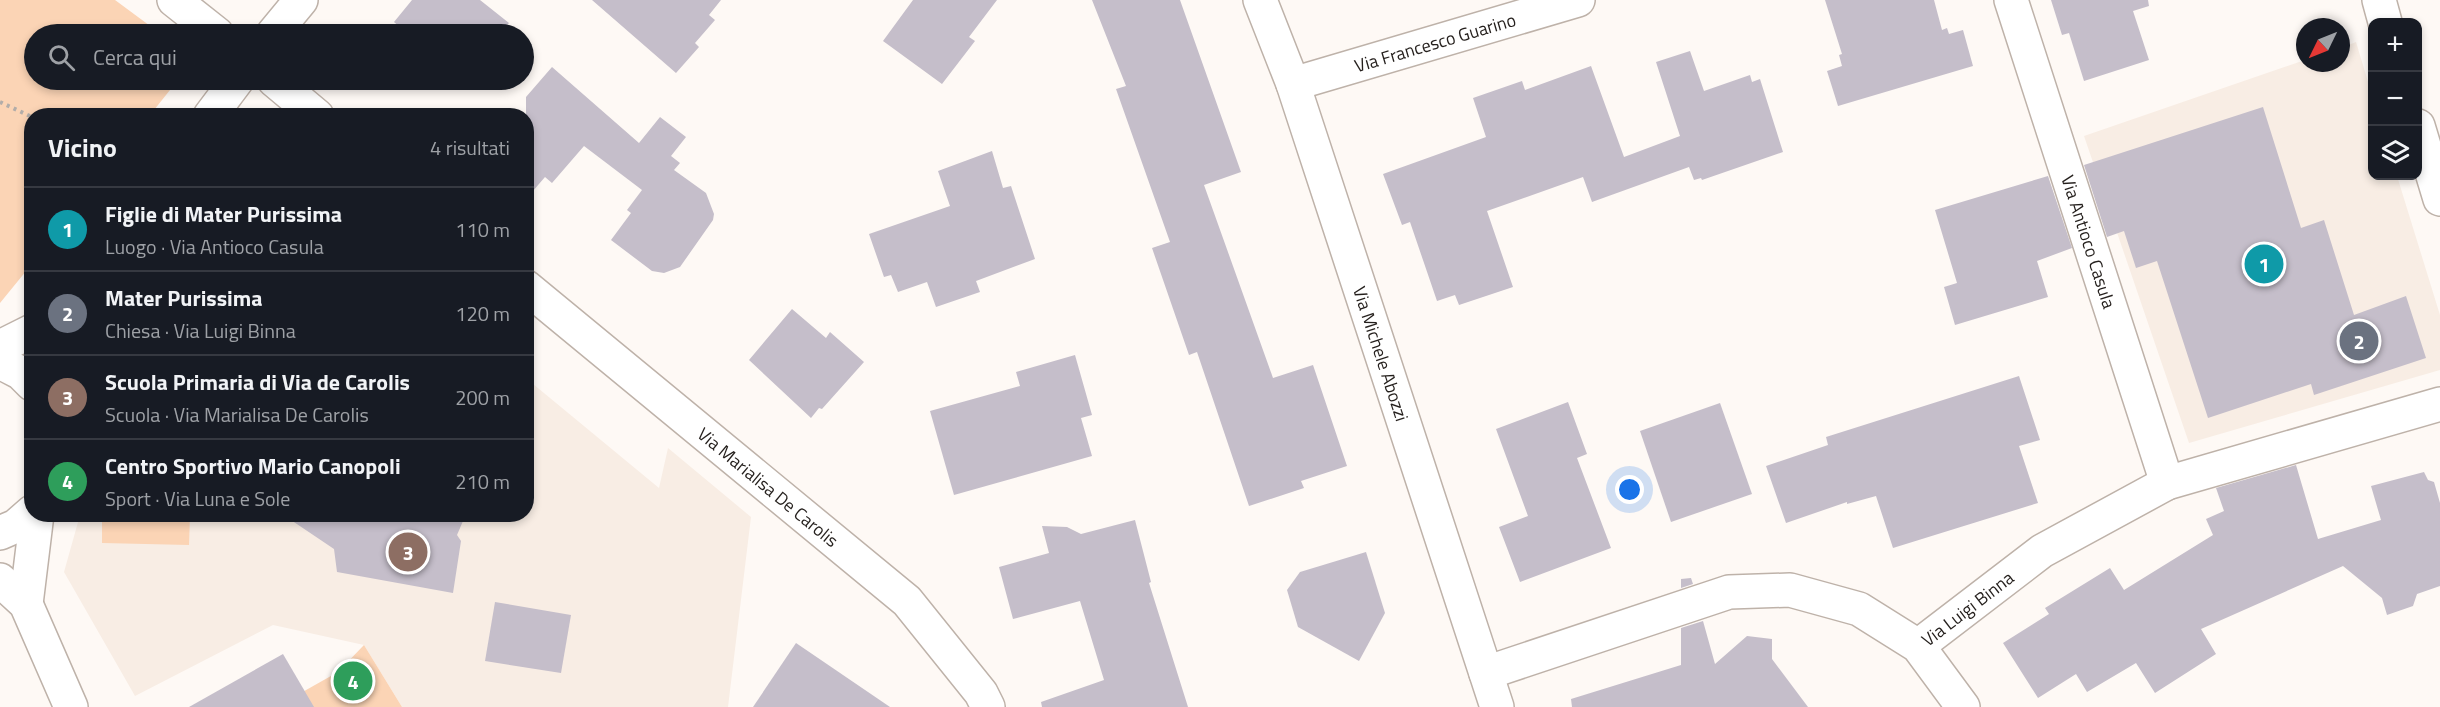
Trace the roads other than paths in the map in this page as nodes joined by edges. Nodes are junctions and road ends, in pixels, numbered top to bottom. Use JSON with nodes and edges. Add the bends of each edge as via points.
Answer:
{"nodes":[{"id":1,"x":174,"y":0,"type":"edge"},
{"id":2,"x":301,"y":0,"type":"edge"},
{"id":3,"x":1260,"y":0,"type":"edge"},
{"id":4,"x":1578,"y":0,"type":"edge"},
{"id":5,"x":2011,"y":0,"type":"edge"},
{"id":6,"x":2379,"y":0,"type":"edge"},
{"id":7,"x":2384,"y":18,"type":"edge"},
{"id":8,"x":204,"y":24,"type":"edge"},
{"id":9,"x":281,"y":24,"type":"edge"},
{"id":10,"x":1293,"y":84,"type":"junction"},
{"id":11,"x":230,"y":90,"type":"edge"},
{"id":12,"x":286,"y":90,"type":"edge"},
{"id":13,"x":216,"y":108,"type":"edge"},
{"id":14,"x":307,"y":108,"type":"edge"},
{"id":15,"x":2422,"y":139,"type":"edge"},
{"id":16,"x":2440,"y":199,"type":"edge"},
{"id":17,"x":534,"y":293,"type":"edge"},
{"id":18,"x":24,"y":335,"type":"edge"},
{"id":19,"x":0,"y":347,"type":"edge"},
{"id":20,"x":0,"y":362,"type":"edge"},
{"id":21,"x":24,"y":376,"type":"edge"},
{"id":22,"x":2440,"y":404,"type":"edge"},
{"id":23,"x":2167,"y":483,"type":"junction"},
{"id":24,"x":24,"y":519,"type":"edge"},
{"id":25,"x":36,"y":522,"type":"edge"},
{"id":26,"x":0,"y":533,"type":"edge"},
{"id":27,"x":0,"y":580,"type":"edge"},
{"id":28,"x":26,"y":604,"type":"junction"},
{"id":29,"x":1918,"y":646,"type":"junction"},
{"id":30,"x":1486,"y":673,"type":"junction"},
{"id":31,"x":71,"y":707,"type":"edge"},
{"id":32,"x":988,"y":707,"type":"edge"},
{"id":33,"x":1497,"y":707,"type":"edge"},
{"id":34,"x":1963,"y":707,"type":"edge"}],
"edges":[{"from":1,"to":8,"type":"street"},
{"from":2,"to":9,"type":"street"},
{"from":3,"to":10,"type":"street","name":"Via Michele Abozzi"},
{"from":4,"to":10,"type":"street","name":"Via Francesco Guarino"},
{"from":5,"to":23,"type":"street","name":"Via Antioco Casula"},
{"from":6,"to":7,"type":"street"},
{"from":10,"to":30,"type":"street","name":"Via Michele Abozzi"},
{"from":11,"to":13,"type":"street"},
{"from":12,"to":14,"type":"street"},
{"from":15,"to":16,"type":"street"},
{"from":17,"to":32,"type":"street","name":"Via Marialisa De Carolis","via":[[907,601]]},
{"from":18,"to":19,"type":"street"},
{"from":20,"to":21,"type":"street"},
{"from":22,"to":23,"type":"street","name":"Via Luigi Binna"},
{"from":23,"to":29,"type":"street","name":"Via Luigi Binna","via":[[2042,551]]},
{"from":24,"to":26,"type":"street"},
{"from":25,"to":28,"type":"street"},
{"from":27,"to":28,"type":"street"},
{"from":28,"to":31,"type":"street"},
{"from":29,"to":30,"type":"street","name":"Via Luigi Binna","via":[[1859,609],[1790,590],[1729,592]]},
{"from":29,"to":34,"type":"street"},
{"from":30,"to":33,"type":"street","name":"Via Michele Abozzi"}]}
